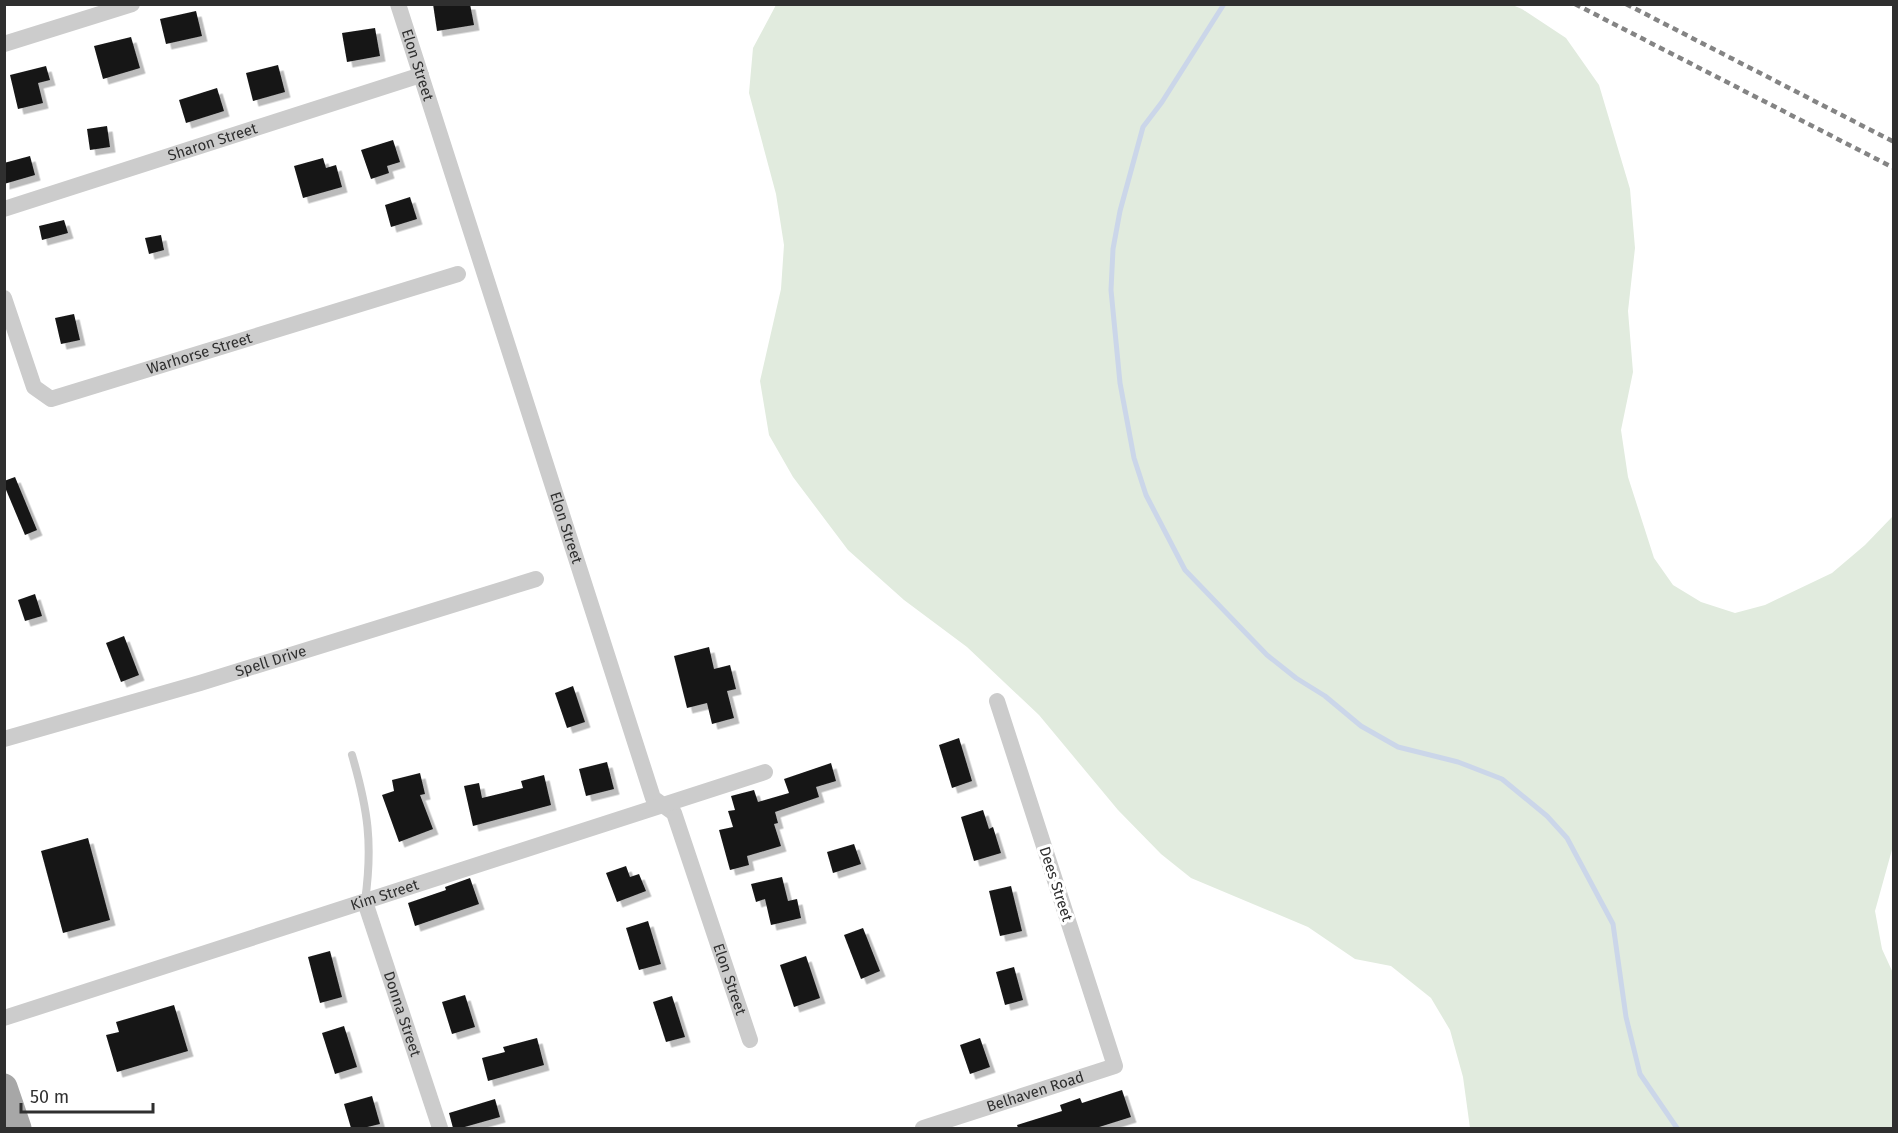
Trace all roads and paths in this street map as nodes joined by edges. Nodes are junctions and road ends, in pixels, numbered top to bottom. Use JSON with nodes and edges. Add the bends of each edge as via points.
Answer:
{"nodes":[{"id":1,"x":132,"y":4,"type":"edge"},
{"id":2,"x":398,"y":4,"type":"edge"},
{"id":3,"x":4,"y":44,"type":"edge"},
{"id":4,"x":422,"y":75,"type":"junction"},
{"id":5,"x":4,"y":209,"type":"edge"},
{"id":6,"x":458,"y":274,"type":"dead end"},
{"id":7,"x":4,"y":298,"type":"edge"},
{"id":8,"x":536,"y":579,"type":"dead end"},
{"id":9,"x":997,"y":701,"type":"dead end"},
{"id":10,"x":4,"y":739,"type":"edge"},
{"id":11,"x":352,"y":755,"type":"dead end"},
{"id":12,"x":765,"y":772,"type":"dead end"},
{"id":13,"x":663,"y":805,"type":"junction"},
{"id":14,"x":365,"y":902,"type":"junction"},
{"id":15,"x":4,"y":1018,"type":"edge"},
{"id":16,"x":750,"y":1040,"type":"dead end"},
{"id":17,"x":1115,"y":1066,"type":"joint"},
{"id":18,"x":4,"y":1087,"type":"edge"},
{"id":19,"x":18,"y":1128,"type":"edge"},
{"id":20,"x":440,"y":1128,"type":"edge"},
{"id":21,"x":923,"y":1128,"type":"edge"}],
"edges":[{"from":1,"to":3,"type":"street"},
{"from":2,"to":4,"type":"street","name":"Elon Street"},
{"from":4,"to":5,"type":"street","name":"Sharon Street"},
{"from":4,"to":13,"type":"street","name":"Elon Street","via":[[653,798]]},
{"from":6,"to":7,"type":"street","name":"Warhorse Street","via":[[51,399],[34,387]]},
{"from":8,"to":10,"type":"street","name":"Spell Drive"},
{"from":9,"to":17,"type":"street","name":"Dees Street"},
{"from":11,"to":14,"type":"lane","via":[[368,819],[370,866]]},
{"from":12,"to":13,"type":"street","name":"Kim Street"},
{"from":13,"to":14,"type":"street","name":"Kim Street"},
{"from":13,"to":16,"type":"street","name":"Elon Street","via":[[674,813]]},
{"from":14,"to":15,"type":"street","name":"Kim Street"},
{"from":14,"to":20,"type":"street","name":"Donna Street"},
{"from":17,"to":21,"type":"street","name":"Belhaven Road"},
{"from":18,"to":19,"type":"main road"}]}
